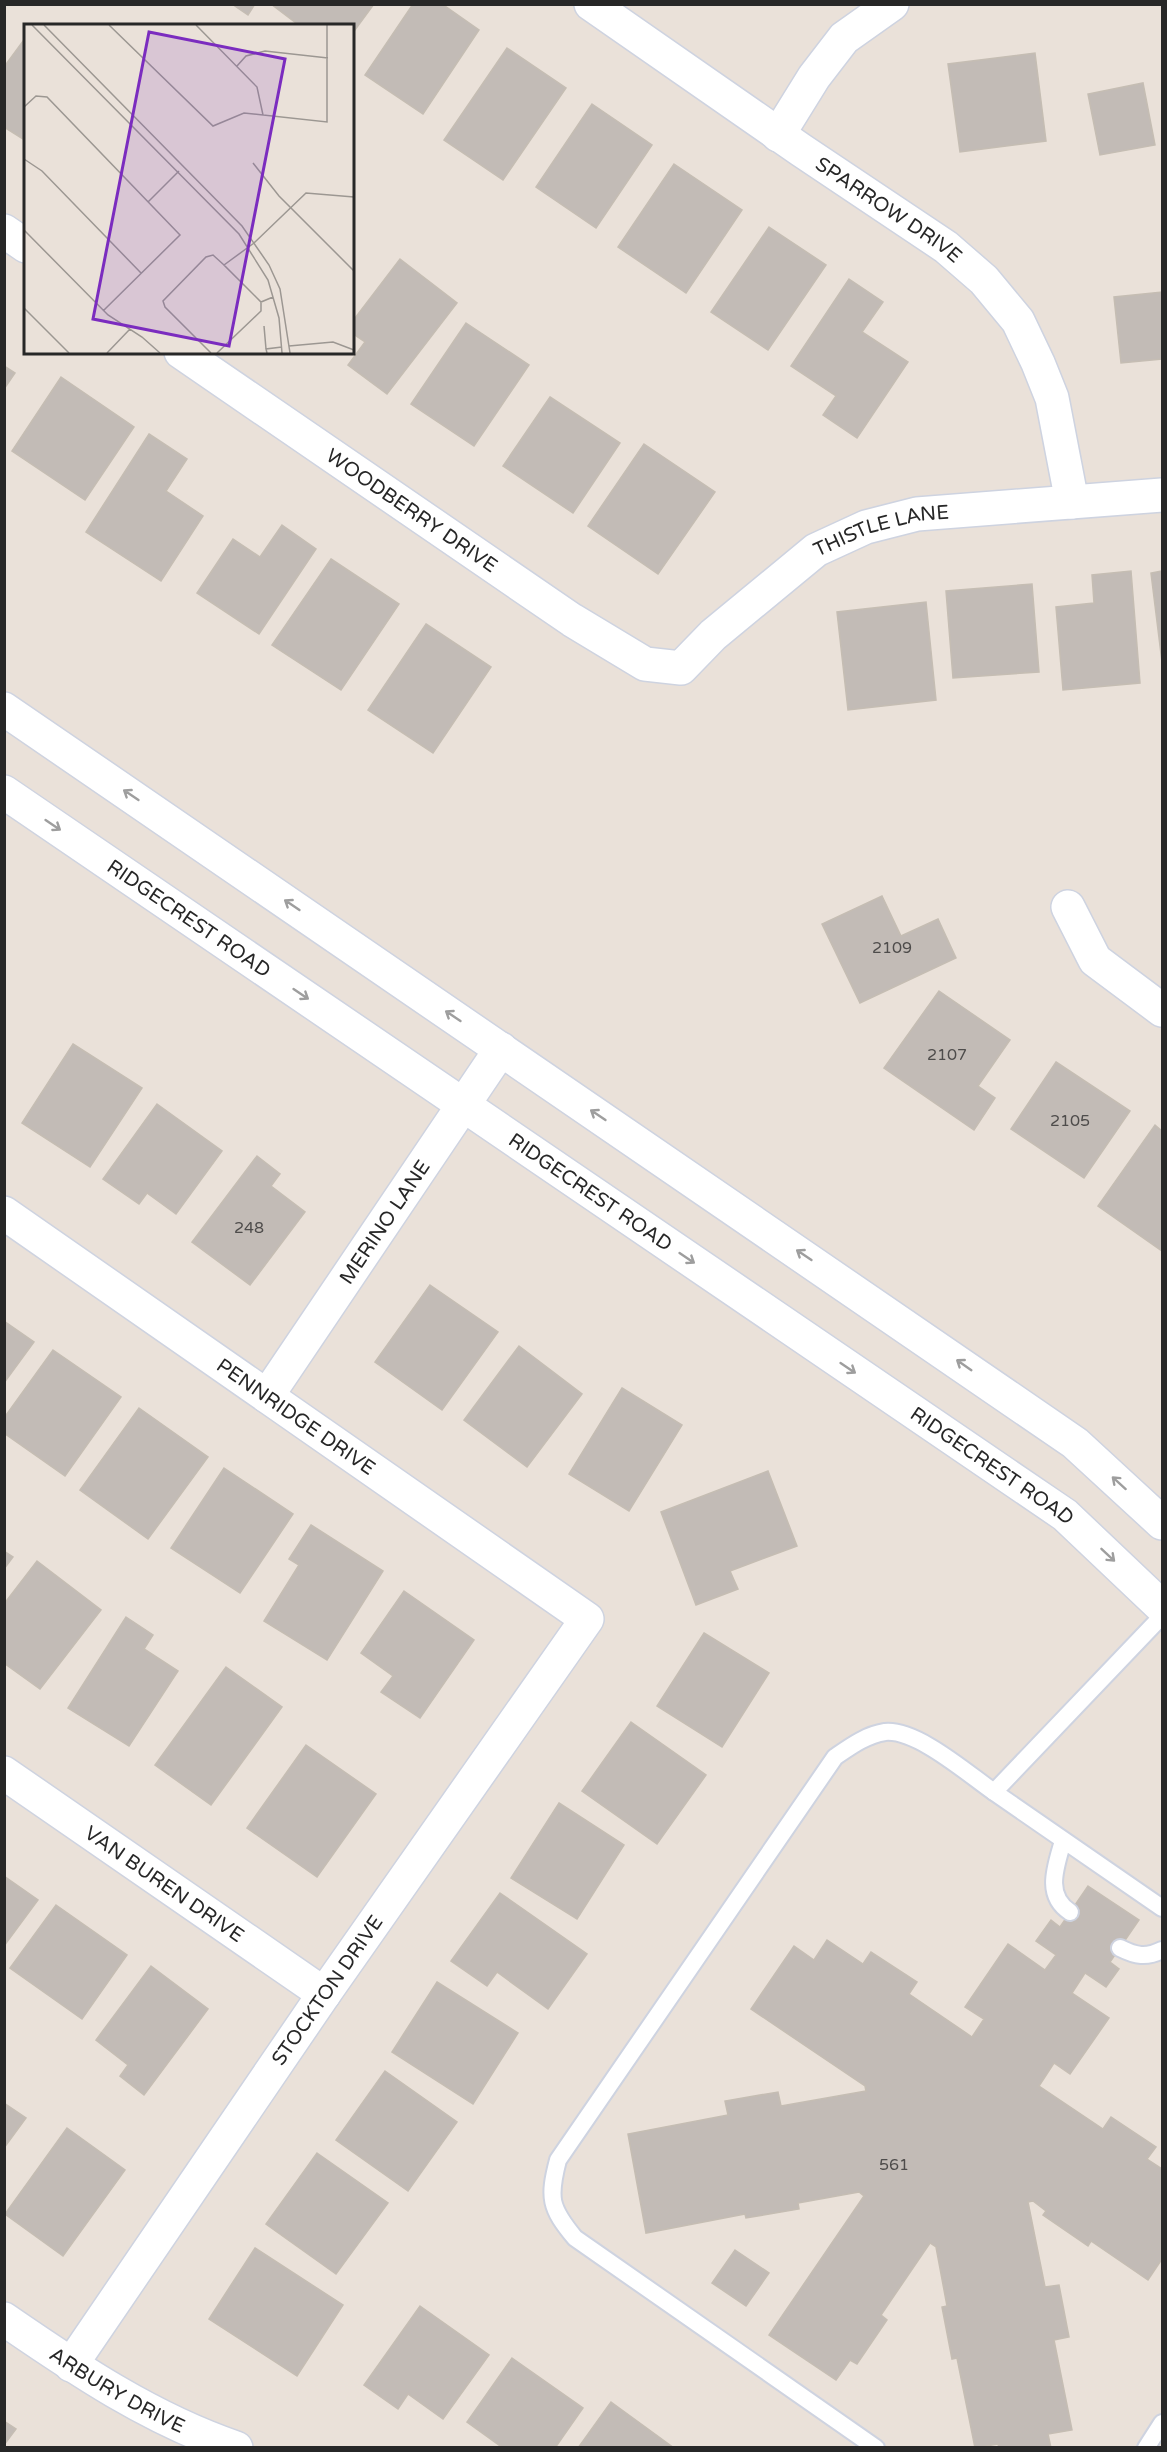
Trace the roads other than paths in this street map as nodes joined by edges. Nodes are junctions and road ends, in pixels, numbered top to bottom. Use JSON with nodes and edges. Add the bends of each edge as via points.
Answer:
{"nodes":[{"id":1,"x":591,"y":4,"type":"edge"},
{"id":2,"x":892,"y":4,"type":"edge"},
{"id":3,"x":778,"y":135,"type":"junction"},
{"id":4,"x":4,"y":231,"type":"edge"},
{"id":5,"x":24,"y":245,"type":"edge"},
{"id":6,"x":184,"y":354,"type":"edge"},
{"id":7,"x":1162,"y":495,"type":"edge"},
{"id":8,"x":1072,"y":502,"type":"junction"},
{"id":9,"x":645,"y":664,"type":"joint"},
{"id":10,"x":4,"y":709,"type":"edge"},
{"id":11,"x":4,"y":792,"type":"edge"},
{"id":12,"x":1068,"y":906,"type":"dead end"},
{"id":13,"x":1162,"y":1010,"type":"edge"},
{"id":14,"x":501,"y":1049,"type":"junction"},
{"id":15,"x":463,"y":1105,"type":"junction"},
{"id":16,"x":4,"y":1213,"type":"edge"},
{"id":17,"x":267,"y":1396,"type":"junction"},
{"id":18,"x":1162,"y":1523,"type":"edge"},
{"id":19,"x":1162,"y":1607,"type":"edge"},
{"id":20,"x":1162,"y":1616,"type":"edge"},
{"id":21,"x":587,"y":1619,"type":"joint"},
{"id":22,"x":4,"y":1773,"type":"edge"},
{"id":23,"x":994,"y":1792,"type":"junction"},
{"id":24,"x":1063,"y":1841,"type":"junction"},
{"id":25,"x":1162,"y":1908,"type":"edge"},
{"id":26,"x":1070,"y":1912,"type":"dead end"},
{"id":27,"x":1120,"y":1948,"type":"dead end"},
{"id":28,"x":1162,"y":1950,"type":"edge"},
{"id":29,"x":324,"y":1994,"type":"junction"},
{"id":30,"x":4,"y":2319,"type":"edge"},
{"id":31,"x":71,"y":2365,"type":"junction"},
{"id":32,"x":1162,"y":2423,"type":"edge"},
{"id":33,"x":237,"y":2448,"type":"edge"},
{"id":34,"x":876,"y":2448,"type":"edge"},
{"id":35,"x":1146,"y":2448,"type":"edge"}],
"edges":[{"from":1,"to":3,"type":"street","name":"SPARROW DRIVE"},
{"from":2,"to":3,"type":"street","via":[[844,38]]},
{"from":3,"to":8,"type":"street","name":"SPARROW DRIVE","via":[[946,247],[984,280],[1018,321],[1052,398]]},
{"from":4,"to":5,"type":"street"},
{"from":6,"to":9,"type":"street","name":"WOODBERRY DRIVE","via":[[572,620]]},
{"from":7,"to":8,"type":"street","name":"THISTLE LANE"},
{"from":8,"to":9,"type":"street","name":"THISTLE LANE","via":[[917,514],[866,527],[816,550],[681,668]]},
{"from":14,"to":10,"type":"street","one_way":true},
{"from":11,"to":15,"type":"street","name":"RIDGECREST ROAD","one_way":true},
{"from":12,"to":13,"type":"street","via":[[1095,960]]},
{"from":14,"to":15,"type":"street","name":"MERINO LANE"},
{"from":18,"to":14,"type":"street","one_way":true,"via":[[1075,1443]]},
{"from":15,"to":17,"type":"street","name":"MERINO LANE"},
{"from":15,"to":19,"type":"street","name":"RIDGECREST ROAD","one_way":true,"via":[[1065,1515]]},
{"from":16,"to":17,"type":"street","name":"PENNRIDGE DRIVE"},
{"from":17,"to":21,"type":"street","name":"PENNRIDGE DRIVE"},
{"from":20,"to":23,"type":"lane"},
{"from":21,"to":29,"type":"street","name":"STOCKTON DRIVE"},
{"from":22,"to":29,"type":"street","name":"VAN BUREN DRIVE"},
{"from":23,"to":24,"type":"lane"},
{"from":23,"to":34,"type":"lane","via":[[920,1740],[886,1732],[859,1740],[835,1757],[558,2160],[551,2187],[557,2217],[575,2238]]},
{"from":24,"to":25,"type":"lane"},
{"from":24,"to":26,"type":"lane","via":[[1054,1892],[1060,1906]]},
{"from":27,"to":28,"type":"lane","via":[[1136,1956]]},
{"from":29,"to":31,"type":"street","name":"STOCKTON DRIVE"},
{"from":30,"to":31,"type":"street","name":"ARBURY DRIVE"},
{"from":31,"to":33,"type":"street","name":"ARBURY DRIVE","via":[[151,2413]]},
{"from":32,"to":35,"type":"lane"}]}
